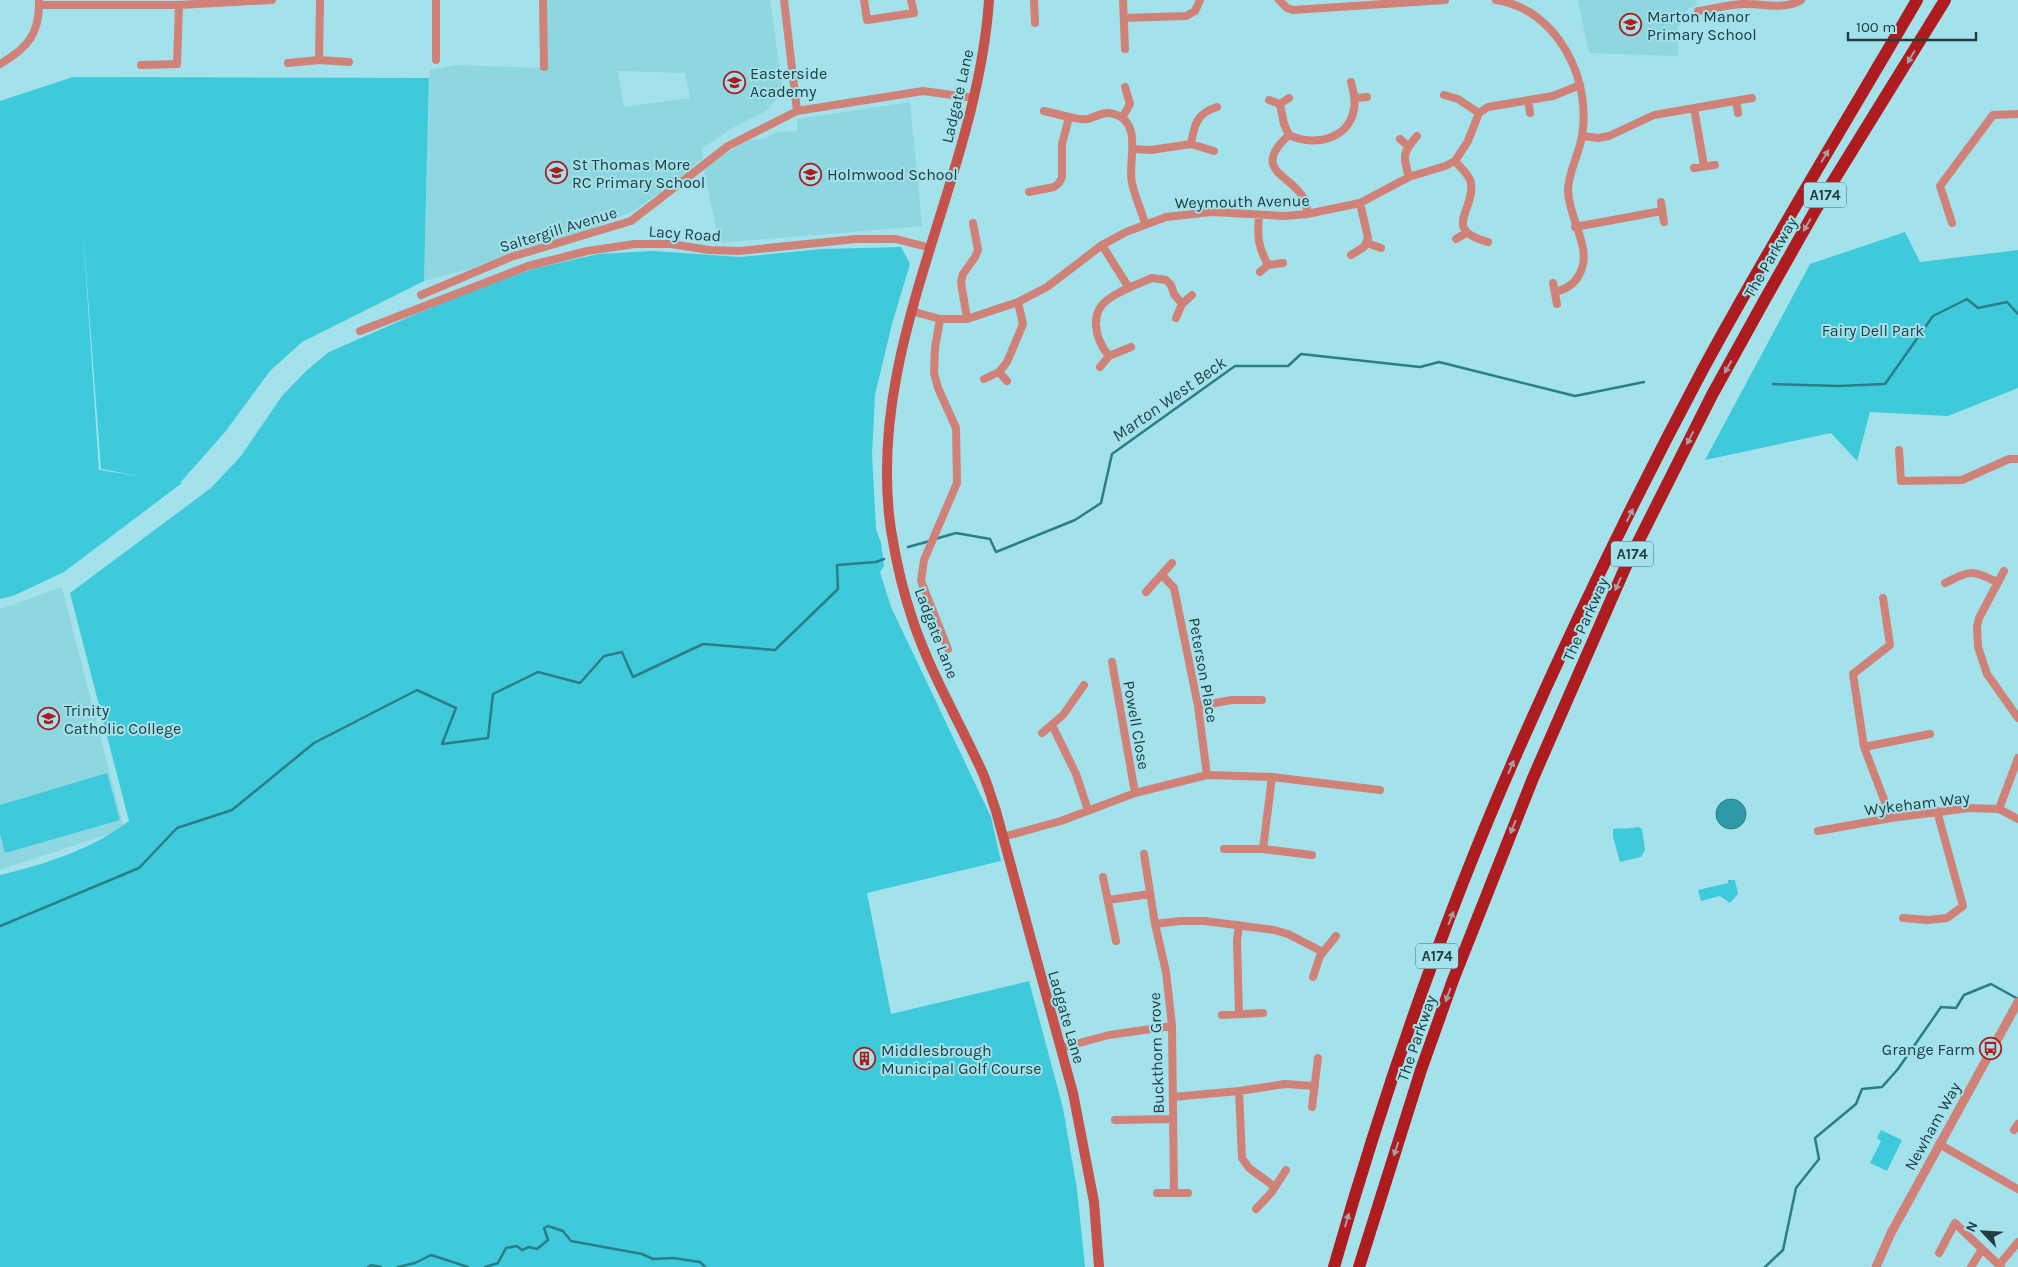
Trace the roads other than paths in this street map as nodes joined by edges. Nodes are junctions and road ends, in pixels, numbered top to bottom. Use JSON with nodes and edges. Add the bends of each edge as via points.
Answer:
{"nodes":[{"id":1,"x":272,"y":0,"type":"edge"},
{"id":2,"x":320,"y":0,"type":"edge"},
{"id":3,"x":436,"y":0,"type":"edge"},
{"id":4,"x":543,"y":0,"type":"edge"},
{"id":5,"x":784,"y":0,"type":"edge"},
{"id":6,"x":864,"y":0,"type":"edge"},
{"id":7,"x":912,"y":0,"type":"edge"},
{"id":8,"x":989,"y":0,"type":"edge"},
{"id":9,"x":1034,"y":0,"type":"edge"},
{"id":10,"x":1122,"y":0,"type":"edge"},
{"id":11,"x":1200,"y":0,"type":"edge"},
{"id":12,"x":1279,"y":0,"type":"edge"},
{"id":13,"x":1433,"y":0,"type":"edge"},
{"id":14,"x":1445,"y":0,"type":"edge"},
{"id":15,"x":1501,"y":0,"type":"edge"},
{"id":16,"x":1801,"y":0,"type":"edge"},
{"id":17,"x":1917,"y":0,"type":"edge"},
{"id":18,"x":1945,"y":0,"type":"edge"},
{"id":19,"x":224,"y":1,"type":"edge"},
{"id":20,"x":131,"y":2,"type":"edge"},
{"id":21,"x":39,"y":3,"type":"edge"},
{"id":22,"x":1355,"y":3,"type":"edge"},
{"id":23,"x":179,"y":5,"type":"junction"},
{"id":24,"x":1698,"y":11,"type":"dead end"},
{"id":25,"x":1124,"y":18,"type":"junction"},
{"id":26,"x":1035,"y":23,"type":"dead end"},
{"id":27,"x":1125,"y":49,"type":"dead end"},
{"id":28,"x":319,"y":60,"type":"junction"},
{"id":29,"x":436,"y":60,"type":"dead end"},
{"id":30,"x":349,"y":62,"type":"dead end"},
{"id":31,"x":288,"y":63,"type":"dead end"},
{"id":32,"x":0,"y":64,"type":"edge"},
{"id":33,"x":141,"y":65,"type":"dead end"},
{"id":34,"x":544,"y":67,"type":"dead end"},
{"id":35,"x":1351,"y":82,"type":"dead end"},
{"id":36,"x":1580,"y":85,"type":"junction"},
{"id":37,"x":1125,"y":87,"type":"dead end"},
{"id":38,"x":1444,"y":95,"type":"dead end"},
{"id":39,"x":1367,"y":97,"type":"dead end"},
{"id":40,"x":974,"y":98,"type":"junction"},
{"id":41,"x":1289,"y":98,"type":"dead end"},
{"id":42,"x":1355,"y":98,"type":"junction"},
{"id":43,"x":1752,"y":98,"type":"dead end"},
{"id":44,"x":1269,"y":100,"type":"dead end"},
{"id":45,"x":1528,"y":100,"type":"junction"},
{"id":46,"x":1736,"y":101,"type":"junction"},
{"id":47,"x":1280,"y":104,"type":"junction"},
{"id":48,"x":1216,"y":107,"type":"dead end"},
{"id":49,"x":1694,"y":108,"type":"junction"},
{"id":50,"x":797,"y":111,"type":"junction"},
{"id":51,"x":1044,"y":111,"type":"dead end"},
{"id":52,"x":1479,"y":113,"type":"junction"},
{"id":53,"x":1530,"y":113,"type":"dead end"},
{"id":54,"x":1738,"y":113,"type":"dead end"},
{"id":55,"x":2018,"y":114,"type":"edge"},
{"id":56,"x":1069,"y":117,"type":"junction"},
{"id":57,"x":1122,"y":118,"type":"junction"},
{"id":58,"x":1289,"y":135,"type":"junction"},
{"id":59,"x":1417,"y":136,"type":"dead end"},
{"id":60,"x":1582,"y":136,"type":"junction"},
{"id":61,"x":1400,"y":139,"type":"dead end"},
{"id":62,"x":1191,"y":144,"type":"junction"},
{"id":63,"x":1408,"y":146,"type":"junction"},
{"id":64,"x":1132,"y":149,"type":"junction"},
{"id":65,"x":1214,"y":151,"type":"dead end"},
{"id":66,"x":1455,"y":161,"type":"junction"},
{"id":67,"x":1715,"y":165,"type":"dead end"},
{"id":68,"x":1704,"y":166,"type":"junction"},
{"id":69,"x":1694,"y":168,"type":"dead end"},
{"id":70,"x":1409,"y":177,"type":"junction"},
{"id":71,"x":1030,"y":192,"type":"dead end"},
{"id":72,"x":1661,"y":202,"type":"dead end"},
{"id":73,"x":1360,"y":203,"type":"junction"},
{"id":74,"x":1662,"y":212,"type":"junction"},
{"id":75,"x":1307,"y":214,"type":"junction"},
{"id":76,"x":1259,"y":216,"type":"junction"},
{"id":77,"x":1664,"y":222,"type":"dead end"},
{"id":78,"x":973,"y":223,"type":"dead end"},
{"id":79,"x":1146,"y":223,"type":"junction"},
{"id":80,"x":1952,"y":223,"type":"dead end"},
{"id":81,"x":1575,"y":227,"type":"junction"},
{"id":82,"x":1466,"y":233,"type":"junction"},
{"id":83,"x":1456,"y":239,"type":"dead end"},
{"id":84,"x":1488,"y":242,"type":"dead end"},
{"id":85,"x":1367,"y":243,"type":"junction"},
{"id":86,"x":1102,"y":245,"type":"junction"},
{"id":87,"x":931,"y":248,"type":"junction"},
{"id":88,"x":1381,"y":248,"type":"dead end"},
{"id":89,"x":1351,"y":255,"type":"dead end"},
{"id":90,"x":1283,"y":263,"type":"dead end"},
{"id":91,"x":1268,"y":265,"type":"junction"},
{"id":92,"x":1260,"y":272,"type":"dead end"},
{"id":93,"x":1553,"y":283,"type":"dead end"},
{"id":94,"x":1129,"y":288,"type":"junction"},
{"id":95,"x":1555,"y":292,"type":"junction"},
{"id":96,"x":421,"y":295,"type":"dead end"},
{"id":97,"x":1192,"y":295,"type":"dead end"},
{"id":98,"x":1018,"y":302,"type":"junction"},
{"id":99,"x":1182,"y":304,"type":"junction"},
{"id":100,"x":1557,"y":304,"type":"dead end"},
{"id":101,"x":911,"y":311,"type":"junction"},
{"id":102,"x":1176,"y":318,"type":"dead end"},
{"id":103,"x":940,"y":319,"type":"junction"},
{"id":104,"x":967,"y":319,"type":"junction"},
{"id":105,"x":360,"y":331,"type":"dead end"},
{"id":106,"x":1131,"y":347,"type":"dead end"},
{"id":107,"x":1109,"y":356,"type":"junction"},
{"id":108,"x":1100,"y":367,"type":"dead end"},
{"id":109,"x":1000,"y":372,"type":"junction"},
{"id":110,"x":984,"y":380,"type":"dead end"},
{"id":111,"x":1007,"y":381,"type":"dead end"},
{"id":112,"x":1899,"y":450,"type":"dead end"},
{"id":113,"x":2018,"y":458,"type":"edge"},
{"id":114,"x":1172,"y":563,"type":"dead end"},
{"id":115,"x":2004,"y":571,"type":"dead end"},
{"id":116,"x":1162,"y":575,"type":"junction"},
{"id":117,"x":1997,"y":582,"type":"junction"},
{"id":118,"x":1945,"y":583,"type":"dead end"},
{"id":119,"x":1146,"y":592,"type":"dead end"},
{"id":120,"x":1883,"y":598,"type":"dead end"},
{"id":121,"x":948,"y":649,"type":"dead end"},
{"id":122,"x":1112,"y":662,"type":"dead end"},
{"id":123,"x":1084,"y":685,"type":"dead end"},
{"id":124,"x":1262,"y":700,"type":"dead end"},
{"id":125,"x":1198,"y":706,"type":"junction"},
{"id":126,"x":2018,"y":715,"type":"edge"},
{"id":127,"x":1052,"y":725,"type":"junction"},
{"id":128,"x":1042,"y":733,"type":"dead end"},
{"id":129,"x":1930,"y":734,"type":"dead end"},
{"id":130,"x":1864,"y":748,"type":"junction"},
{"id":131,"x":2018,"y":758,"type":"edge"},
{"id":132,"x":2016,"y":772,"type":"edge"},
{"id":133,"x":1207,"y":774,"type":"junction"},
{"id":134,"x":1272,"y":777,"type":"junction"},
{"id":135,"x":1380,"y":790,"type":"dead end"},
{"id":136,"x":1135,"y":793,"type":"junction"},
{"id":137,"x":1999,"y":809,"type":"junction"},
{"id":138,"x":1088,"y":810,"type":"junction"},
{"id":139,"x":1937,"y":811,"type":"junction"},
{"id":140,"x":1891,"y":818,"type":"junction"},
{"id":141,"x":2018,"y":819,"type":"edge"},
{"id":142,"x":1818,"y":831,"type":"dead end"},
{"id":143,"x":1003,"y":837,"type":"junction"},
{"id":144,"x":1224,"y":849,"type":"dead end"},
{"id":145,"x":1263,"y":849,"type":"junction"},
{"id":146,"x":1144,"y":854,"type":"dead end"},
{"id":147,"x":1312,"y":855,"type":"dead end"},
{"id":148,"x":1104,"y":877,"type":"dead end"},
{"id":149,"x":1150,"y":894,"type":"junction"},
{"id":150,"x":1108,"y":900,"type":"junction"},
{"id":151,"x":1903,"y":918,"type":"dead end"},
{"id":152,"x":1155,"y":924,"type":"junction"},
{"id":153,"x":1239,"y":926,"type":"junction"},
{"id":154,"x":1336,"y":936,"type":"dead end"},
{"id":155,"x":1116,"y":941,"type":"dead end"},
{"id":156,"x":1323,"y":952,"type":"junction"},
{"id":157,"x":1313,"y":977,"type":"dead end"},
{"id":158,"x":2018,"y":1002,"type":"edge"},
{"id":159,"x":1263,"y":1013,"type":"dead end"},
{"id":160,"x":1239,"y":1014,"type":"junction"},
{"id":161,"x":1222,"y":1015,"type":"dead end"},
{"id":162,"x":1172,"y":1026,"type":"junction"},
{"id":163,"x":1061,"y":1048,"type":"junction"},
{"id":164,"x":1318,"y":1058,"type":"dead end"},
{"id":165,"x":1315,"y":1086,"type":"junction"},
{"id":166,"x":1239,"y":1091,"type":"junction"},
{"id":167,"x":1172,"y":1097,"type":"junction"},
{"id":168,"x":1312,"y":1107,"type":"dead end"},
{"id":169,"x":1173,"y":1119,"type":"junction"},
{"id":170,"x":1115,"y":1120,"type":"dead end"},
{"id":171,"x":1939,"y":1144,"type":"junction"},
{"id":172,"x":1286,"y":1170,"type":"dead end"},
{"id":173,"x":1275,"y":1187,"type":"junction"},
{"id":174,"x":2018,"y":1189,"type":"edge"},
{"id":175,"x":1157,"y":1193,"type":"dead end"},
{"id":176,"x":1174,"y":1193,"type":"junction"},
{"id":177,"x":1188,"y":1193,"type":"dead end"},
{"id":178,"x":1256,"y":1209,"type":"dead end"},
{"id":179,"x":2018,"y":1242,"type":"edge"},
{"id":180,"x":1982,"y":1249,"type":"junction"},
{"id":181,"x":1939,"y":1253,"type":"dead end"},
{"id":182,"x":2000,"y":1266,"type":"edge"},
{"id":183,"x":1099,"y":1267,"type":"edge"},
{"id":184,"x":1334,"y":1267,"type":"edge"},
{"id":185,"x":1359,"y":1267,"type":"edge"},
{"id":186,"x":1876,"y":1267,"type":"edge"},
{"id":187,"x":1971,"y":1267,"type":"edge"}],
"edges":[{"from":1,"to":19,"type":"street"},
{"from":2,"to":28,"type":"street"},
{"from":3,"to":29,"type":"street"},
{"from":4,"to":34,"type":"street"},
{"from":5,"to":50,"type":"street"},
{"from":6,"to":7,"type":"street","via":[[867,20],[914,12]]},
{"from":8,"to":40,"type":"main road","name":"Ladgate Lane"},
{"from":9,"to":26,"type":"street"},
{"from":10,"to":25,"type":"street"},
{"from":11,"to":25,"type":"street","via":[[1195,11],[1186,16]]},
{"from":12,"to":22,"type":"street","via":[[1292,10]]},
{"from":13,"to":14,"type":"street"},
{"from":13,"to":22,"type":"street"},
{"from":15,"to":36,"type":"street","via":[[1533,14],[1553,30]]},
{"from":16,"to":24,"type":"street","via":[[1776,7],[1747,3]]},
{"from":184,"to":17,"type":"highway","name":"The Parkway","number":"A174","one_way":true,"via":[[1386,1098],[1428,979],[1527,732],[1597,580],[1703,370]]},
{"from":18,"to":185,"type":"highway","name":"The Parkway","number":"A174","one_way":true,"via":[[1764,300],[1625,568],[1533,778],[1453,980]]},
{"from":19,"to":23,"type":"street"},
{"from":20,"to":21,"type":"street"},
{"from":20,"to":23,"type":"street"},
{"from":21,"to":32,"type":"street","via":[[37,28],[32,38],[19,53]]},
{"from":23,"to":33,"type":"street","via":[[177,64]]},
{"from":25,"to":27,"type":"street"},
{"from":28,"to":30,"type":"street"},
{"from":28,"to":31,"type":"street"},
{"from":35,"to":42,"type":"street"},
{"from":36,"to":45,"type":"street","via":[[1553,96]]},
{"from":36,"to":60,"type":"street","via":[[1584,116]]},
{"from":37,"to":57,"type":"street","via":[[1130,104]]},
{"from":38,"to":52,"type":"street","via":[[1458,99]]},
{"from":39,"to":42,"type":"street"},
{"from":40,"to":50,"type":"street","name":"Saltergill Avenue","via":[[923,91]]},
{"from":40,"to":87,"type":"main road","name":"Ladgate Lane"},
{"from":41,"to":47,"type":"street"},
{"from":42,"to":58,"type":"street","via":[[1354,111],[1347,125],[1328,139],[1305,142]]},
{"from":43,"to":46,"type":"street"},
{"from":44,"to":47,"type":"street"},
{"from":45,"to":52,"type":"street","via":[[1497,105]]},
{"from":45,"to":53,"type":"street"},
{"from":46,"to":49,"type":"street"},
{"from":46,"to":54,"type":"street"},
{"from":47,"to":58,"type":"street"},
{"from":48,"to":62,"type":"street","via":[[1204,112],[1196,121]]},
{"from":49,"to":60,"type":"street","via":[[1654,115],[1608,136]]},
{"from":49,"to":68,"type":"street"},
{"from":50,"to":96,"type":"street","name":"Saltergill Avenue","via":[[728,146],[630,221],[510,257]]},
{"from":51,"to":56,"type":"street"},
{"from":52,"to":66,"type":"street","via":[[1468,141]]},
{"from":55,"to":80,"type":"street","via":[[1993,116],[1940,186]]},
{"from":56,"to":57,"type":"street","via":[[1080,120],[1104,113]]},
{"from":56,"to":71,"type":"street","via":[[1062,144],[1059,183]]},
{"from":57,"to":64,"type":"street","via":[[1130,128]]},
{"from":58,"to":75,"type":"street","via":[[1275,152],[1274,164],[1276,171],[1300,192]]},
{"from":59,"to":63,"type":"street"},
{"from":60,"to":81,"type":"street","via":[[1568,190]]},
{"from":61,"to":63,"type":"street"},
{"from":62,"to":64,"type":"street","via":[[1159,150]]},
{"from":62,"to":65,"type":"street"},
{"from":63,"to":70,"type":"street","via":[[1404,156]]},
{"from":64,"to":79,"type":"street","via":[[1131,182]]},
{"from":66,"to":70,"type":"street","name":"Weymouth Avenue"},
{"from":66,"to":82,"type":"street","via":[[1471,180],[1463,220]]},
{"from":67,"to":68,"type":"street"},
{"from":68,"to":69,"type":"street"},
{"from":70,"to":73,"type":"street","name":"Weymouth Avenue"},
{"from":72,"to":74,"type":"street"},
{"from":73,"to":75,"type":"street","name":"Weymouth Avenue"},
{"from":73,"to":85,"type":"street"},
{"from":74,"to":77,"type":"street"},
{"from":74,"to":81,"type":"street"},
{"from":75,"to":76,"type":"street","name":"Weymouth Avenue"},
{"from":76,"to":79,"type":"street","name":"Weymouth Avenue","via":[[1212,212],[1166,216]]},
{"from":76,"to":91,"type":"street","via":[[1257,236]]},
{"from":78,"to":104,"type":"street","via":[[978,250],[960,282]]},
{"from":79,"to":86,"type":"street","name":"Weymouth Avenue"},
{"from":81,"to":95,"type":"street","via":[[1584,252],[1582,269],[1574,282]]},
{"from":82,"to":83,"type":"street"},
{"from":82,"to":84,"type":"street"},
{"from":85,"to":88,"type":"street"},
{"from":85,"to":89,"type":"street"},
{"from":86,"to":94,"type":"street"},
{"from":86,"to":98,"type":"street","name":"Weymouth Avenue","via":[[1047,287]]},
{"from":87,"to":101,"type":"main road","name":"Ladgate Lane"},
{"from":87,"to":105,"type":"street","name":"Lacy Road","via":[[896,239],[856,239],[740,251],[671,244],[616,246],[528,266]]},
{"from":90,"to":91,"type":"street"},
{"from":91,"to":92,"type":"street"},
{"from":93,"to":95,"type":"street"},
{"from":94,"to":99,"type":"street","via":[[1159,278],[1171,285]]},
{"from":94,"to":107,"type":"street","via":[[1109,298],[1096,318],[1097,337]]},
{"from":95,"to":100,"type":"street"},
{"from":97,"to":99,"type":"street"},
{"from":98,"to":104,"type":"street","name":"Weymouth Avenue"},
{"from":98,"to":109,"type":"street","via":[[1023,324]]},
{"from":99,"to":102,"type":"street"},
{"from":101,"to":103,"type":"street","name":"Weymouth Avenue"},
{"from":101,"to":143,"type":"main road","name":"Ladgate Lane","via":[[896,369],[888,438],[891,531],[913,622],[982,770]]},
{"from":103,"to":104,"type":"street","name":"Weymouth Avenue"},
{"from":103,"to":121,"type":"street","via":[[934,373],[956,428],[957,483],[924,560],[922,581]]},
{"from":106,"to":107,"type":"street"},
{"from":107,"to":108,"type":"street"},
{"from":109,"to":110,"type":"street"},
{"from":109,"to":111,"type":"street"},
{"from":112,"to":113,"type":"street","via":[[1901,481],[1962,480]]},
{"from":114,"to":116,"type":"street"},
{"from":115,"to":117,"type":"street"},
{"from":116,"to":119,"type":"street"},
{"from":116,"to":125,"type":"street","name":"Peterson Place","via":[[1174,588]]},
{"from":117,"to":118,"type":"street","via":[[1976,572]]},
{"from":117,"to":126,"type":"street","via":[[1979,618],[1978,647],[1986,674]]},
{"from":120,"to":130,"type":"street","via":[[1890,645],[1853,674]]},
{"from":122,"to":136,"type":"street","name":"Powell Close"},
{"from":123,"to":127,"type":"street"},
{"from":124,"to":125,"type":"street","via":[[1232,700]]},
{"from":125,"to":133,"type":"street","name":"Peterson Place"},
{"from":127,"to":128,"type":"street"},
{"from":127,"to":138,"type":"street","via":[[1076,774]]},
{"from":129,"to":130,"type":"street"},
{"from":130,"to":140,"type":"street"},
{"from":131,"to":132,"type":"street"},
{"from":132,"to":137,"type":"street"},
{"from":133,"to":134,"type":"street"},
{"from":133,"to":136,"type":"street"},
{"from":134,"to":135,"type":"street"},
{"from":134,"to":145,"type":"street"},
{"from":136,"to":138,"type":"street"},
{"from":137,"to":139,"type":"street","name":"Wykeham Way"},
{"from":137,"to":141,"type":"street","name":"Wykeham Way"},
{"from":138,"to":143,"type":"street"},
{"from":139,"to":140,"type":"street","name":"Wykeham Way"},
{"from":139,"to":151,"type":"street","via":[[1963,906],[1947,918]]},
{"from":140,"to":142,"type":"street","name":"Wykeham Way"},
{"from":143,"to":163,"type":"main road","name":"Ladgate Lane"},
{"from":144,"to":145,"type":"street"},
{"from":145,"to":147,"type":"street"},
{"from":146,"to":149,"type":"street","name":"Buckthorn Grove"},
{"from":148,"to":150,"type":"street"},
{"from":149,"to":150,"type":"street"},
{"from":149,"to":152,"type":"street","name":"Buckthorn Grove"},
{"from":150,"to":155,"type":"street"},
{"from":152,"to":153,"type":"street","via":[[1205,921]]},
{"from":152,"to":162,"type":"street","name":"Buckthorn Grove","via":[[1166,972]]},
{"from":153,"to":156,"type":"street","via":[[1288,934]]},
{"from":153,"to":160,"type":"street"},
{"from":154,"to":156,"type":"street"},
{"from":156,"to":157,"type":"street"},
{"from":158,"to":171,"type":"street","name":"Newham Way"},
{"from":159,"to":160,"type":"street"},
{"from":160,"to":161,"type":"street"},
{"from":162,"to":163,"type":"street","via":[[1109,1035]]},
{"from":162,"to":167,"type":"street","name":"Buckthorn Grove"},
{"from":163,"to":183,"type":"main road","name":"Ladgate Lane","via":[[1094,1202]]},
{"from":164,"to":165,"type":"street"},
{"from":165,"to":166,"type":"street","via":[[1285,1084]]},
{"from":165,"to":168,"type":"street"},
{"from":166,"to":167,"type":"street"},
{"from":166,"to":173,"type":"street","via":[[1242,1158],[1249,1168]]},
{"from":167,"to":169,"type":"street","name":"Buckthorn Grove"},
{"from":169,"to":170,"type":"street"},
{"from":169,"to":176,"type":"street","name":"Buckthorn Grove"},
{"from":171,"to":174,"type":"street"},
{"from":171,"to":186,"type":"street","name":"Newham Way"},
{"from":172,"to":173,"type":"street"},
{"from":173,"to":178,"type":"street"},
{"from":175,"to":176,"type":"street"},
{"from":176,"to":177,"type":"street"},
{"from":179,"to":182,"type":"street"},
{"from":180,"to":181,"type":"street","via":[[1955,1223]]},
{"from":180,"to":182,"type":"street"},
{"from":180,"to":187,"type":"street"}]}
